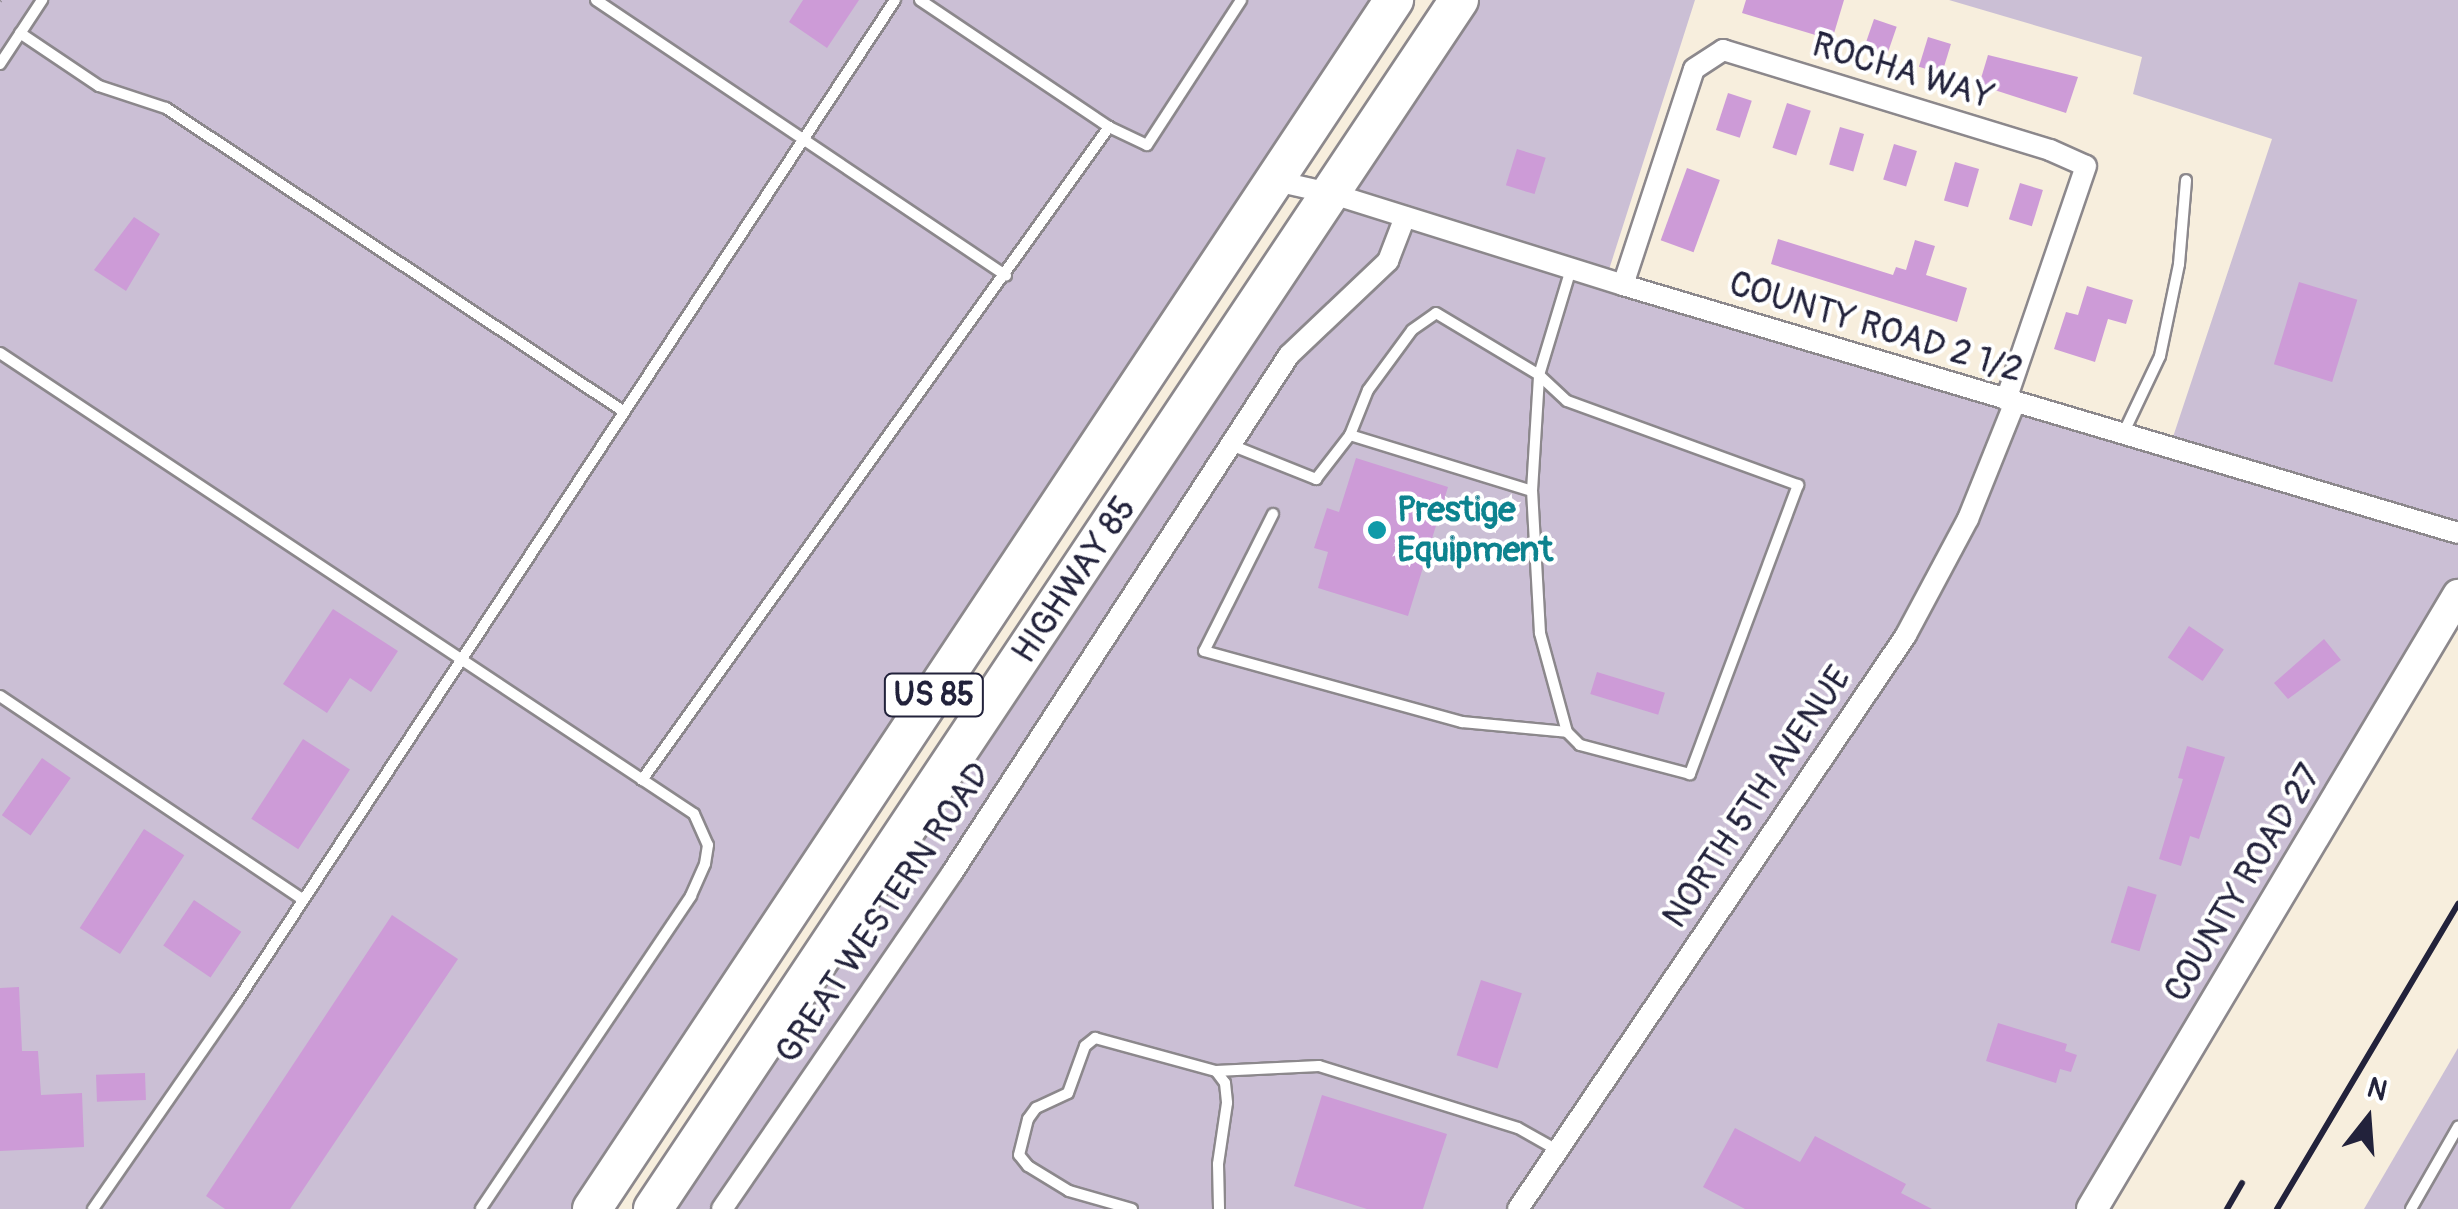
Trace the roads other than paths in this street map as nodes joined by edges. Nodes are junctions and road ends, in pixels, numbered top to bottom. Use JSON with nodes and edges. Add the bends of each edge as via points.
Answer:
{"nodes":[{"id":1,"x":42,"y":0,"type":"edge"},
{"id":2,"x":596,"y":0,"type":"edge"},
{"id":3,"x":895,"y":0,"type":"edge"},
{"id":4,"x":920,"y":0,"type":"edge"},
{"id":5,"x":1240,"y":0,"type":"edge"},
{"id":6,"x":1394,"y":0,"type":"edge"},
{"id":7,"x":1459,"y":0,"type":"edge"},
{"id":8,"x":20,"y":33,"type":"junction"},
{"id":9,"x":0,"y":64,"type":"edge"},
{"id":10,"x":1110,"y":127,"type":"junction"},
{"id":11,"x":803,"y":138,"type":"junction"},
{"id":12,"x":2186,"y":180,"type":"dead end"},
{"id":13,"x":1276,"y":181,"type":"junction"},
{"id":14,"x":1333,"y":194,"type":"junction"},
{"id":15,"x":1405,"y":216,"type":"junction"},
{"id":16,"x":1571,"y":269,"type":"junction"},
{"id":17,"x":1006,"y":275,"type":"junction"},
{"id":18,"x":1623,"y":285,"type":"junction"},
{"id":19,"x":0,"y":354,"type":"edge"},
{"id":20,"x":1539,"y":375,"type":"junction"},
{"id":21,"x":2010,"y":398,"type":"junction"},
{"id":22,"x":624,"y":411,"type":"junction"},
{"id":23,"x":2122,"y":435,"type":"junction"},
{"id":24,"x":1350,"y":436,"type":"junction"},
{"id":25,"x":1232,"y":445,"type":"junction"},
{"id":26,"x":1532,"y":491,"type":"junction"},
{"id":27,"x":1273,"y":514,"type":"dead end"},
{"id":28,"x":2458,"y":533,"type":"edge"},
{"id":29,"x":2458,"y":595,"type":"edge"},
{"id":30,"x":460,"y":659,"type":"junction"},
{"id":31,"x":0,"y":696,"type":"edge"},
{"id":32,"x":1567,"y":732,"type":"junction"},
{"id":33,"x":642,"y":780,"type":"junction"},
{"id":34,"x":302,"y":899,"type":"junction"},
{"id":35,"x":1216,"y":1071,"type":"junction"},
{"id":36,"x":2458,"y":1127,"type":"edge"},
{"id":37,"x":1557,"y":1150,"type":"junction"},
{"id":38,"x":93,"y":1209,"type":"edge"},
{"id":39,"x":482,"y":1209,"type":"edge"},
{"id":40,"x":592,"y":1209,"type":"edge"},
{"id":41,"x":653,"y":1209,"type":"edge"},
{"id":42,"x":722,"y":1209,"type":"edge"},
{"id":43,"x":1132,"y":1209,"type":"edge"},
{"id":44,"x":1219,"y":1209,"type":"edge"},
{"id":45,"x":1518,"y":1209,"type":"edge"},
{"id":46,"x":2092,"y":1209,"type":"edge"},
{"id":47,"x":2411,"y":1209,"type":"edge"}],
"edges":[{"from":1,"to":8,"type":"lane"},
{"from":2,"to":11,"type":"lane"},
{"from":3,"to":11,"type":"lane"},
{"from":4,"to":10,"type":"lane"},
{"from":5,"to":10,"type":"lane","via":[[1147,145]]},
{"from":6,"to":13,"type":"highway","name":"HIGHWAY 85","number":"US 85"},
{"from":7,"to":14,"type":"highway","name":"HIGHWAY 85","number":"US 85"},
{"from":8,"to":9,"type":"lane"},
{"from":8,"to":22,"type":"lane","via":[[98,86],[166,108]]},
{"from":10,"to":17,"type":"lane"},
{"from":11,"to":17,"type":"lane"},
{"from":11,"to":22,"type":"lane"},
{"from":12,"to":23,"type":"lane","via":[[2179,264],[2160,356]]},
{"from":13,"to":14,"type":"street","name":"COUNTY ROAD 2 1/2"},
{"from":13,"to":40,"type":"highway","name":"HIGHWAY 85","number":"US 85"},
{"from":14,"to":15,"type":"street","name":"COUNTY ROAD 2 1/2"},
{"from":14,"to":41,"type":"highway","name":"HIGHWAY 85","number":"US 85"},
{"from":15,"to":16,"type":"street","name":"COUNTY ROAD 2 1/2"},
{"from":15,"to":25,"type":"street","name":"GREAT WESTERN ROAD","via":[[1388,262],[1289,355]]},
{"from":16,"to":18,"type":"street","name":"COUNTY ROAD 2 1/2"},
{"from":16,"to":20,"type":"lane"},
{"from":17,"to":33,"type":"lane"},
{"from":18,"to":21,"type":"street","name":"COUNTY ROAD 2 1/2"},
{"from":18,"to":21,"type":"street","name":"ROCHA WAY","via":[[1694,70],[1723,50],[2086,166]]},
{"from":19,"to":30,"type":"lane"},
{"from":20,"to":24,"type":"lane","via":[[1436,313],[1412,330],[1368,390]]},
{"from":20,"to":26,"type":"lane"},
{"from":20,"to":32,"type":"lane","via":[[1566,400],[1798,485],[1690,774],[1580,744]]},
{"from":21,"to":23,"type":"street","name":"COUNTY ROAD 2 1/2"},
{"from":21,"to":37,"type":"street","name":"NORTH 5TH AVENUE","via":[[1968,519],[1906,635]]},
{"from":22,"to":30,"type":"lane"},
{"from":23,"to":28,"type":"street","name":"COUNTY ROAD 2 1/2"},
{"from":24,"to":25,"type":"lane","via":[[1316,479]]},
{"from":24,"to":26,"type":"lane"},
{"from":25,"to":42,"type":"street","name":"GREAT WESTERN ROAD"},
{"from":26,"to":32,"type":"lane","via":[[1540,633]]},
{"from":27,"to":32,"type":"lane","via":[[1204,651],[1462,722]]},
{"from":29,"to":46,"type":"street","name":"COUNTY ROAD 27"},
{"from":30,"to":33,"type":"lane"},
{"from":30,"to":34,"type":"lane"},
{"from":31,"to":34,"type":"lane"},
{"from":33,"to":39,"type":"lane","via":[[694,814],[708,845],[705,864]]},
{"from":34,"to":38,"type":"lane"},
{"from":35,"to":37,"type":"lane","via":[[1319,1066],[1488,1118]]},
{"from":35,"to":43,"type":"lane","via":[[1095,1038],[1085,1046],[1068,1093],[1028,1119],[1019,1155],[1028,1166],[1070,1191]]},
{"from":35,"to":44,"type":"lane","via":[[1228,1103]]},
{"from":36,"to":47,"type":"lane"},
{"from":37,"to":45,"type":"street","name":"NORTH 5TH AVENUE"}]}
